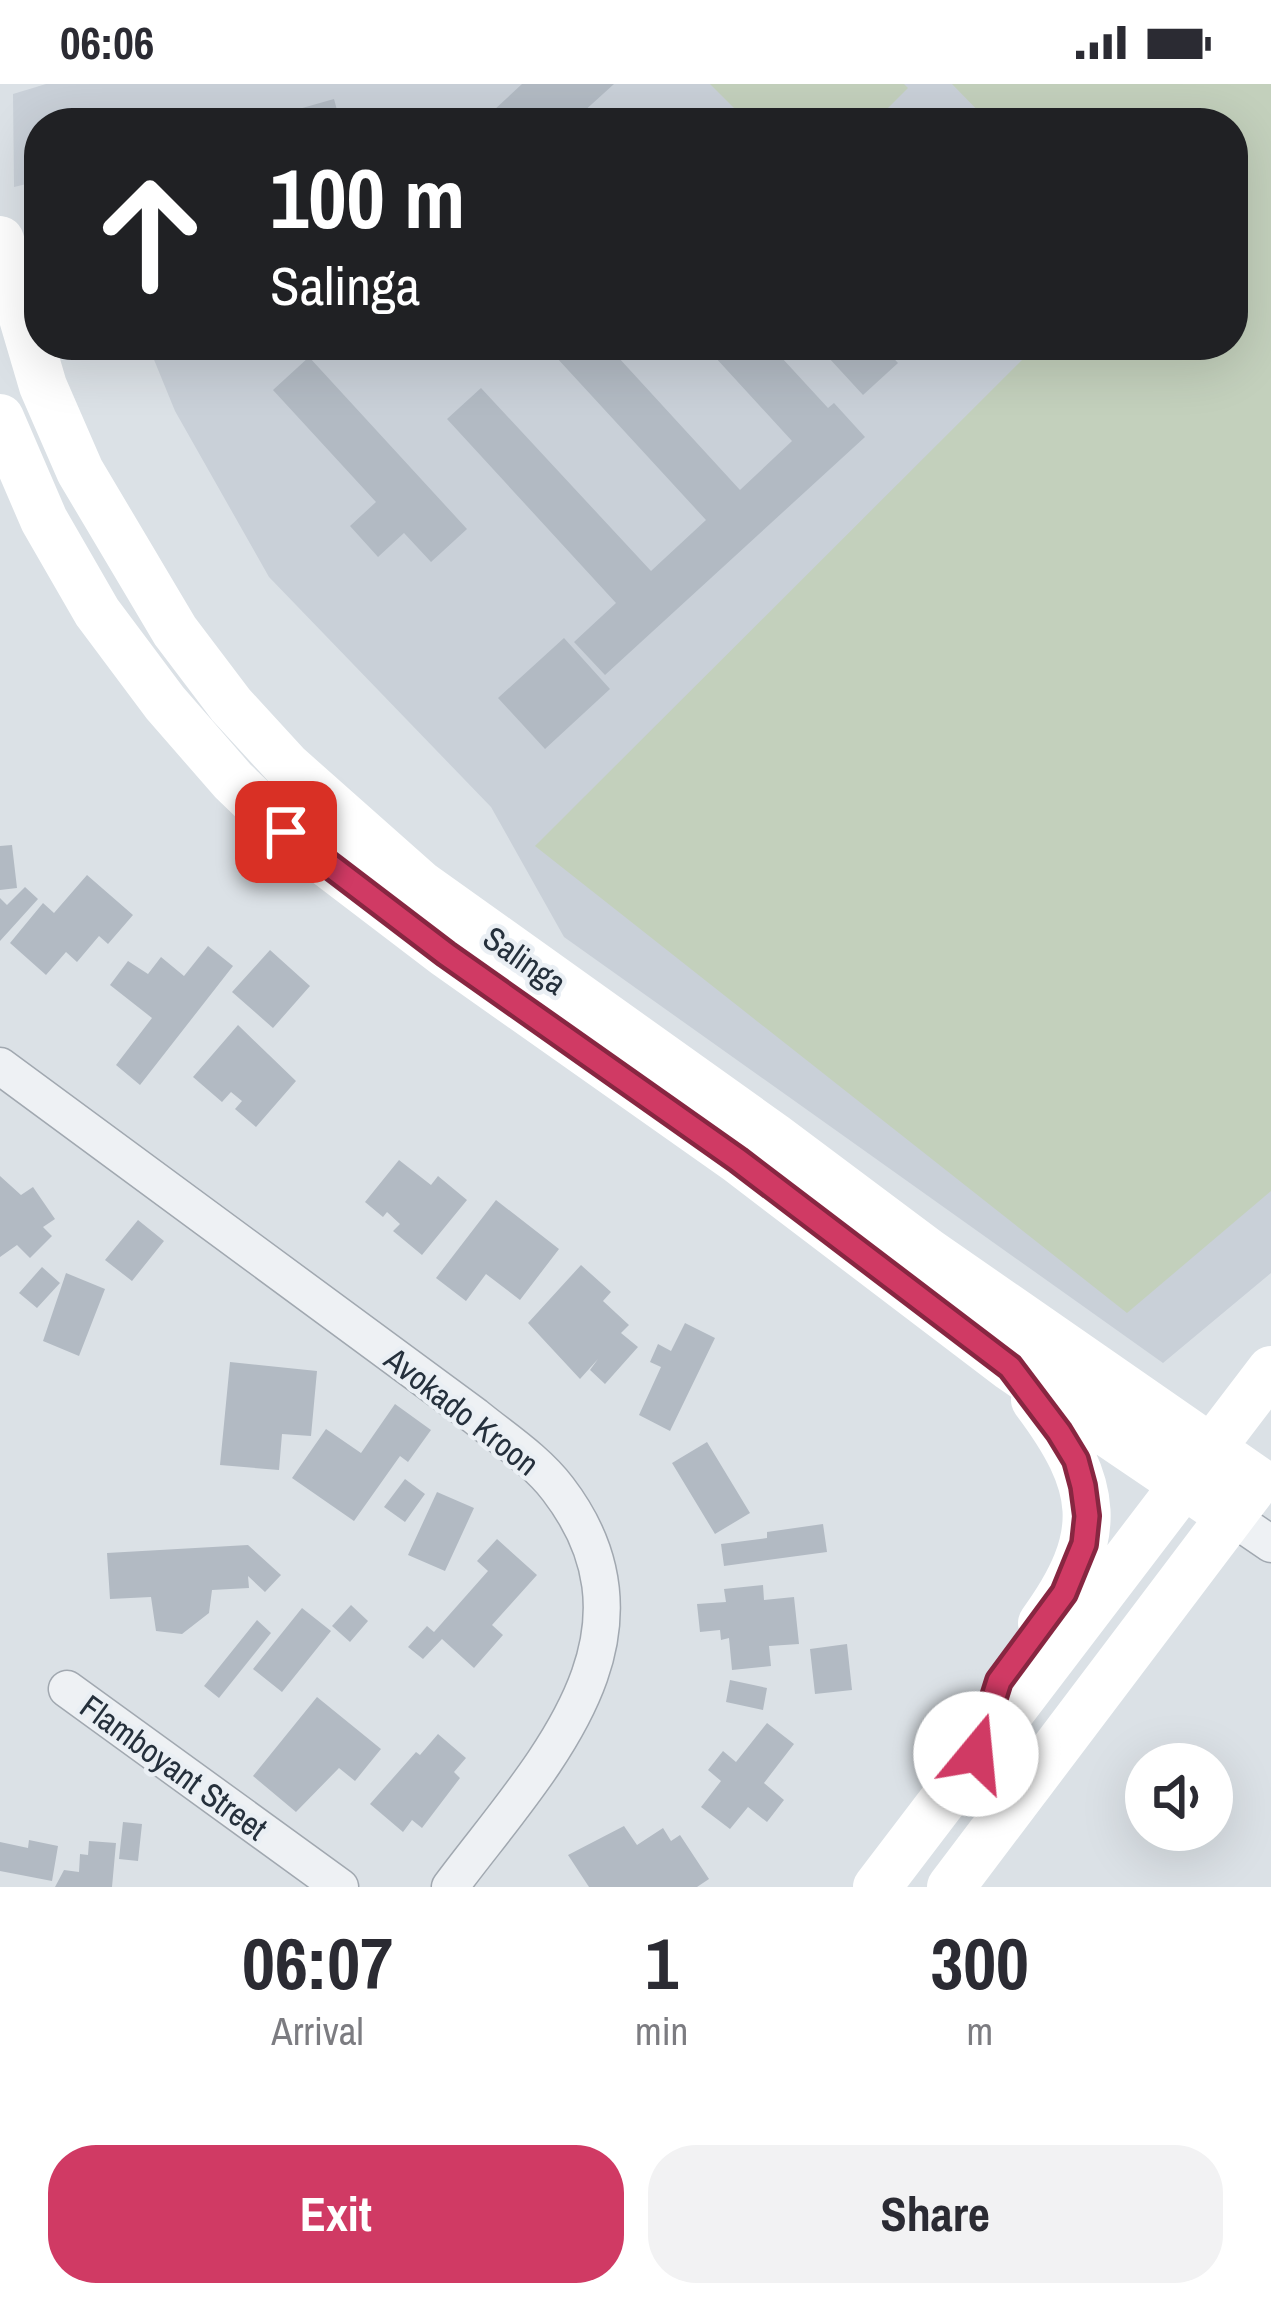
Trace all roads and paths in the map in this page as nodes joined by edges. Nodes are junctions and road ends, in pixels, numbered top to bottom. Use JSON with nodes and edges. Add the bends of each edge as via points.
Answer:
{"nodes":[{"id":1,"x":0,"y":240,"type":"edge"},
{"id":2,"x":21,"y":395,"type":"edge"},
{"id":3,"x":0,"y":418,"type":"edge"},
{"id":4,"x":0,"y":1066,"type":"edge"},
{"id":5,"x":1010,"y":1367,"type":"junction"},
{"id":6,"x":1271,"y":1370,"type":"edge"},
{"id":7,"x":1197,"y":1467,"type":"junction"},
{"id":8,"x":1257,"y":1487,"type":"edge"},
{"id":9,"x":1271,"y":1544,"type":"edge"},
{"id":10,"x":67,"y":1689,"type":"dead end"},
{"id":11,"x":976,"y":1754,"type":"junction"},
{"id":12,"x":340,"y":1887,"type":"edge"},
{"id":13,"x":450,"y":1887,"type":"edge"},
{"id":14,"x":877,"y":1887,"type":"edge"},
{"id":15,"x":951,"y":1887,"type":"edge"}],
"edges":[{"from":1,"to":2,"type":"street","name":"Salinga"},
{"from":2,"to":7,"type":"street","name":"Salinga","via":[[80,471],[175,631],[231,705],[349,824],[485,932],[964,1278]]},
{"from":3,"to":5,"type":"street","name":"Salinga","via":[[44,520],[97,612],[232,781],[286,832]]},
{"from":4,"to":13,"type":"street","name":"Avokado Kroon","via":[[475,1416],[527,1457],[573,1511],[601,1584],[593,1673],[573,1718]]},
{"from":5,"to":7,"type":"street","name":"Salinga"},
{"from":5,"to":11,"type":"street","via":[[1076,1460],[1087,1516],[1077,1568],[999,1681]]},
{"from":6,"to":7,"type":"street"},
{"from":7,"to":8,"type":"street","name":"Salinga"},
{"from":7,"to":11,"type":"street"},
{"from":8,"to":9,"type":"street","name":"Salinga"},
{"from":8,"to":15,"type":"street"},
{"from":10,"to":12,"type":"street","name":"Flamboyant Street"},
{"from":11,"to":14,"type":"street"}]}
